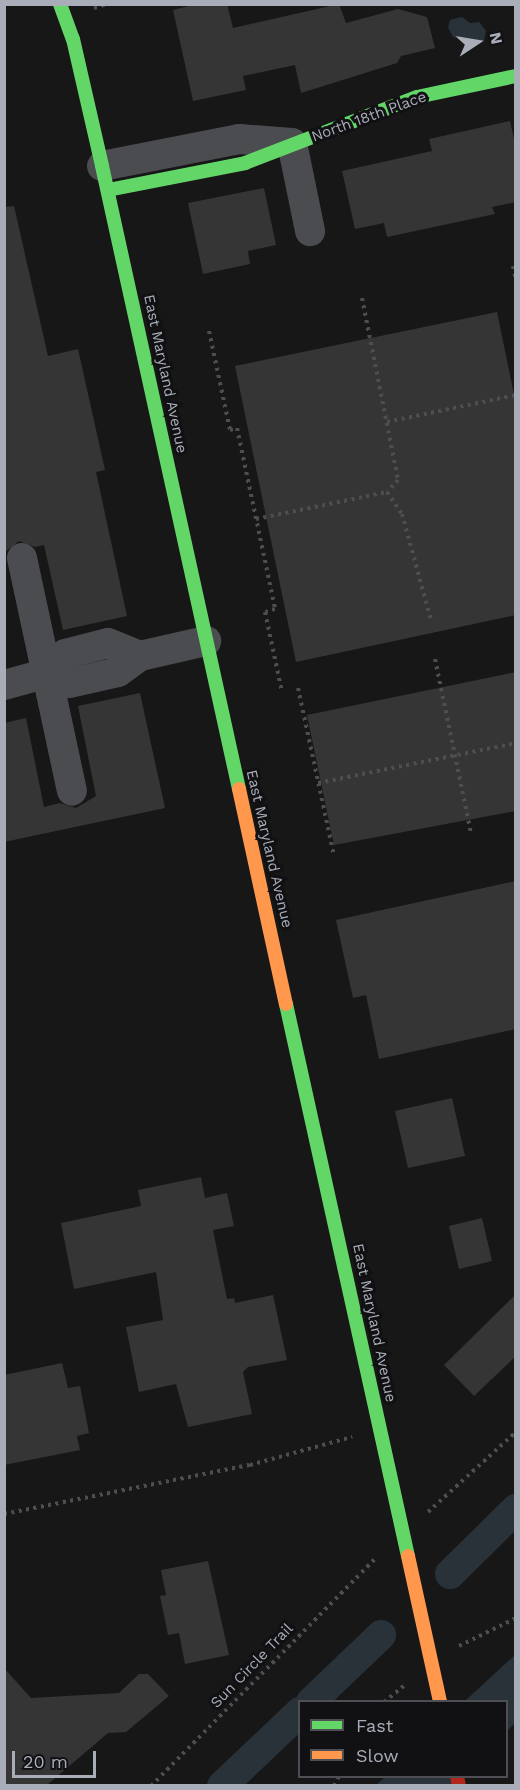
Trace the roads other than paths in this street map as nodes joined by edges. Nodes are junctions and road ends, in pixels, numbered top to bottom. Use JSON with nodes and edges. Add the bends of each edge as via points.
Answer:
{"nodes":[{"id":1,"x":60,"y":4,"type":"edge"},
{"id":2,"x":516,"y":76,"type":"edge"},
{"id":3,"x":292,"y":143,"type":"junction"},
{"id":4,"x":105,"y":178,"type":"junction"},
{"id":5,"x":310,"y":231,"type":"dead end"},
{"id":6,"x":22,"y":558,"type":"dead end"},
{"id":7,"x":206,"y":641,"type":"junction"},
{"id":8,"x":48,"y":673,"type":"junction"},
{"id":9,"x":4,"y":685,"type":"edge"},
{"id":10,"x":72,"y":791,"type":"dead end"},
{"id":11,"x":440,"y":1700,"type":"edge"}],
"edges":[{"from":1,"to":4,"type":"street","name":"East Maryland Avenue","via":[[73,39]]},
{"from":2,"to":3,"type":"street","name":"North 18th Place","via":[[417,97],[320,137]]},
{"from":3,"to":4,"type":"street","name":"North 18th Place"},
{"from":3,"to":5,"type":"street","name":"North 18th Place"},
{"from":4,"to":7,"type":"street","name":"East Maryland Avenue"},
{"from":6,"to":8,"type":"street"},
{"from":7,"to":8,"type":"street","via":[[141,656],[118,672],[70,683]]},
{"from":7,"to":11,"type":"street","name":"East Maryland Avenue"},
{"from":8,"to":9,"type":"street"},
{"from":8,"to":10,"type":"street"}]}
